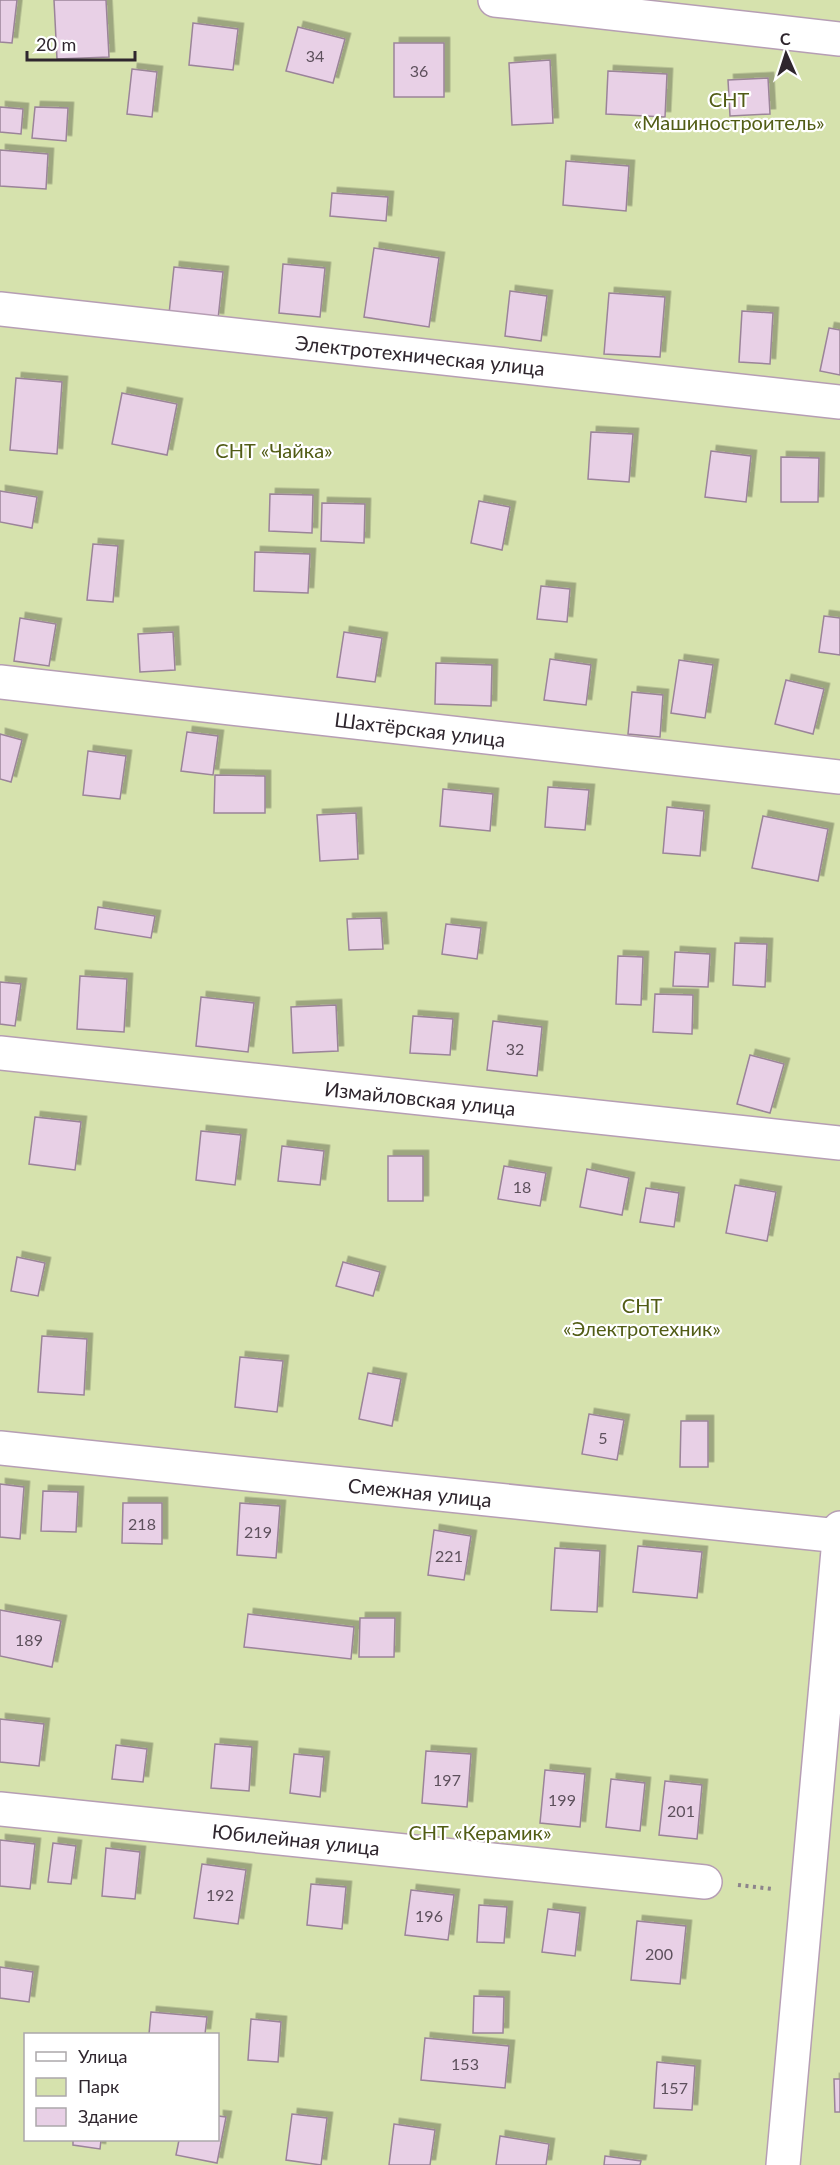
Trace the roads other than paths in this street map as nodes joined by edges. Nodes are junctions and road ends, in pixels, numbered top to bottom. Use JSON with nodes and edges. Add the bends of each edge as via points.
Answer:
{"nodes":[{"id":1,"x":495,"y":0,"type":"edge"},
{"id":2,"x":840,"y":39,"type":"edge"},
{"id":3,"x":0,"y":309,"type":"edge"},
{"id":4,"x":840,"y":402,"type":"edge"},
{"id":5,"x":0,"y":682,"type":"edge"},
{"id":6,"x":840,"y":777,"type":"edge"},
{"id":7,"x":0,"y":1053,"type":"edge"},
{"id":8,"x":840,"y":1143,"type":"edge"},
{"id":9,"x":0,"y":1448,"type":"edge"},
{"id":10,"x":840,"y":1528,"type":"edge"},
{"id":11,"x":840,"y":1536,"type":"edge"},
{"id":12,"x":0,"y":1809,"type":"edge"},
{"id":13,"x":705,"y":1882,"type":"road end"},
{"id":14,"x":783,"y":2165,"type":"edge"}],
"edges":[{"from":1,"to":2,"type":"street"},
{"from":3,"to":4,"type":"street","name":"Электротехническая улица"},
{"from":5,"to":6,"type":"street","name":"Шахтёрская улица"},
{"from":7,"to":8,"type":"street","name":"Измайловская улица"},
{"from":9,"to":11,"type":"street","name":"Смежная улица"},
{"from":10,"to":11,"type":"street"},
{"from":11,"to":14,"type":"street"},
{"from":12,"to":13,"type":"street","name":"Юбилейная улица"}]}
